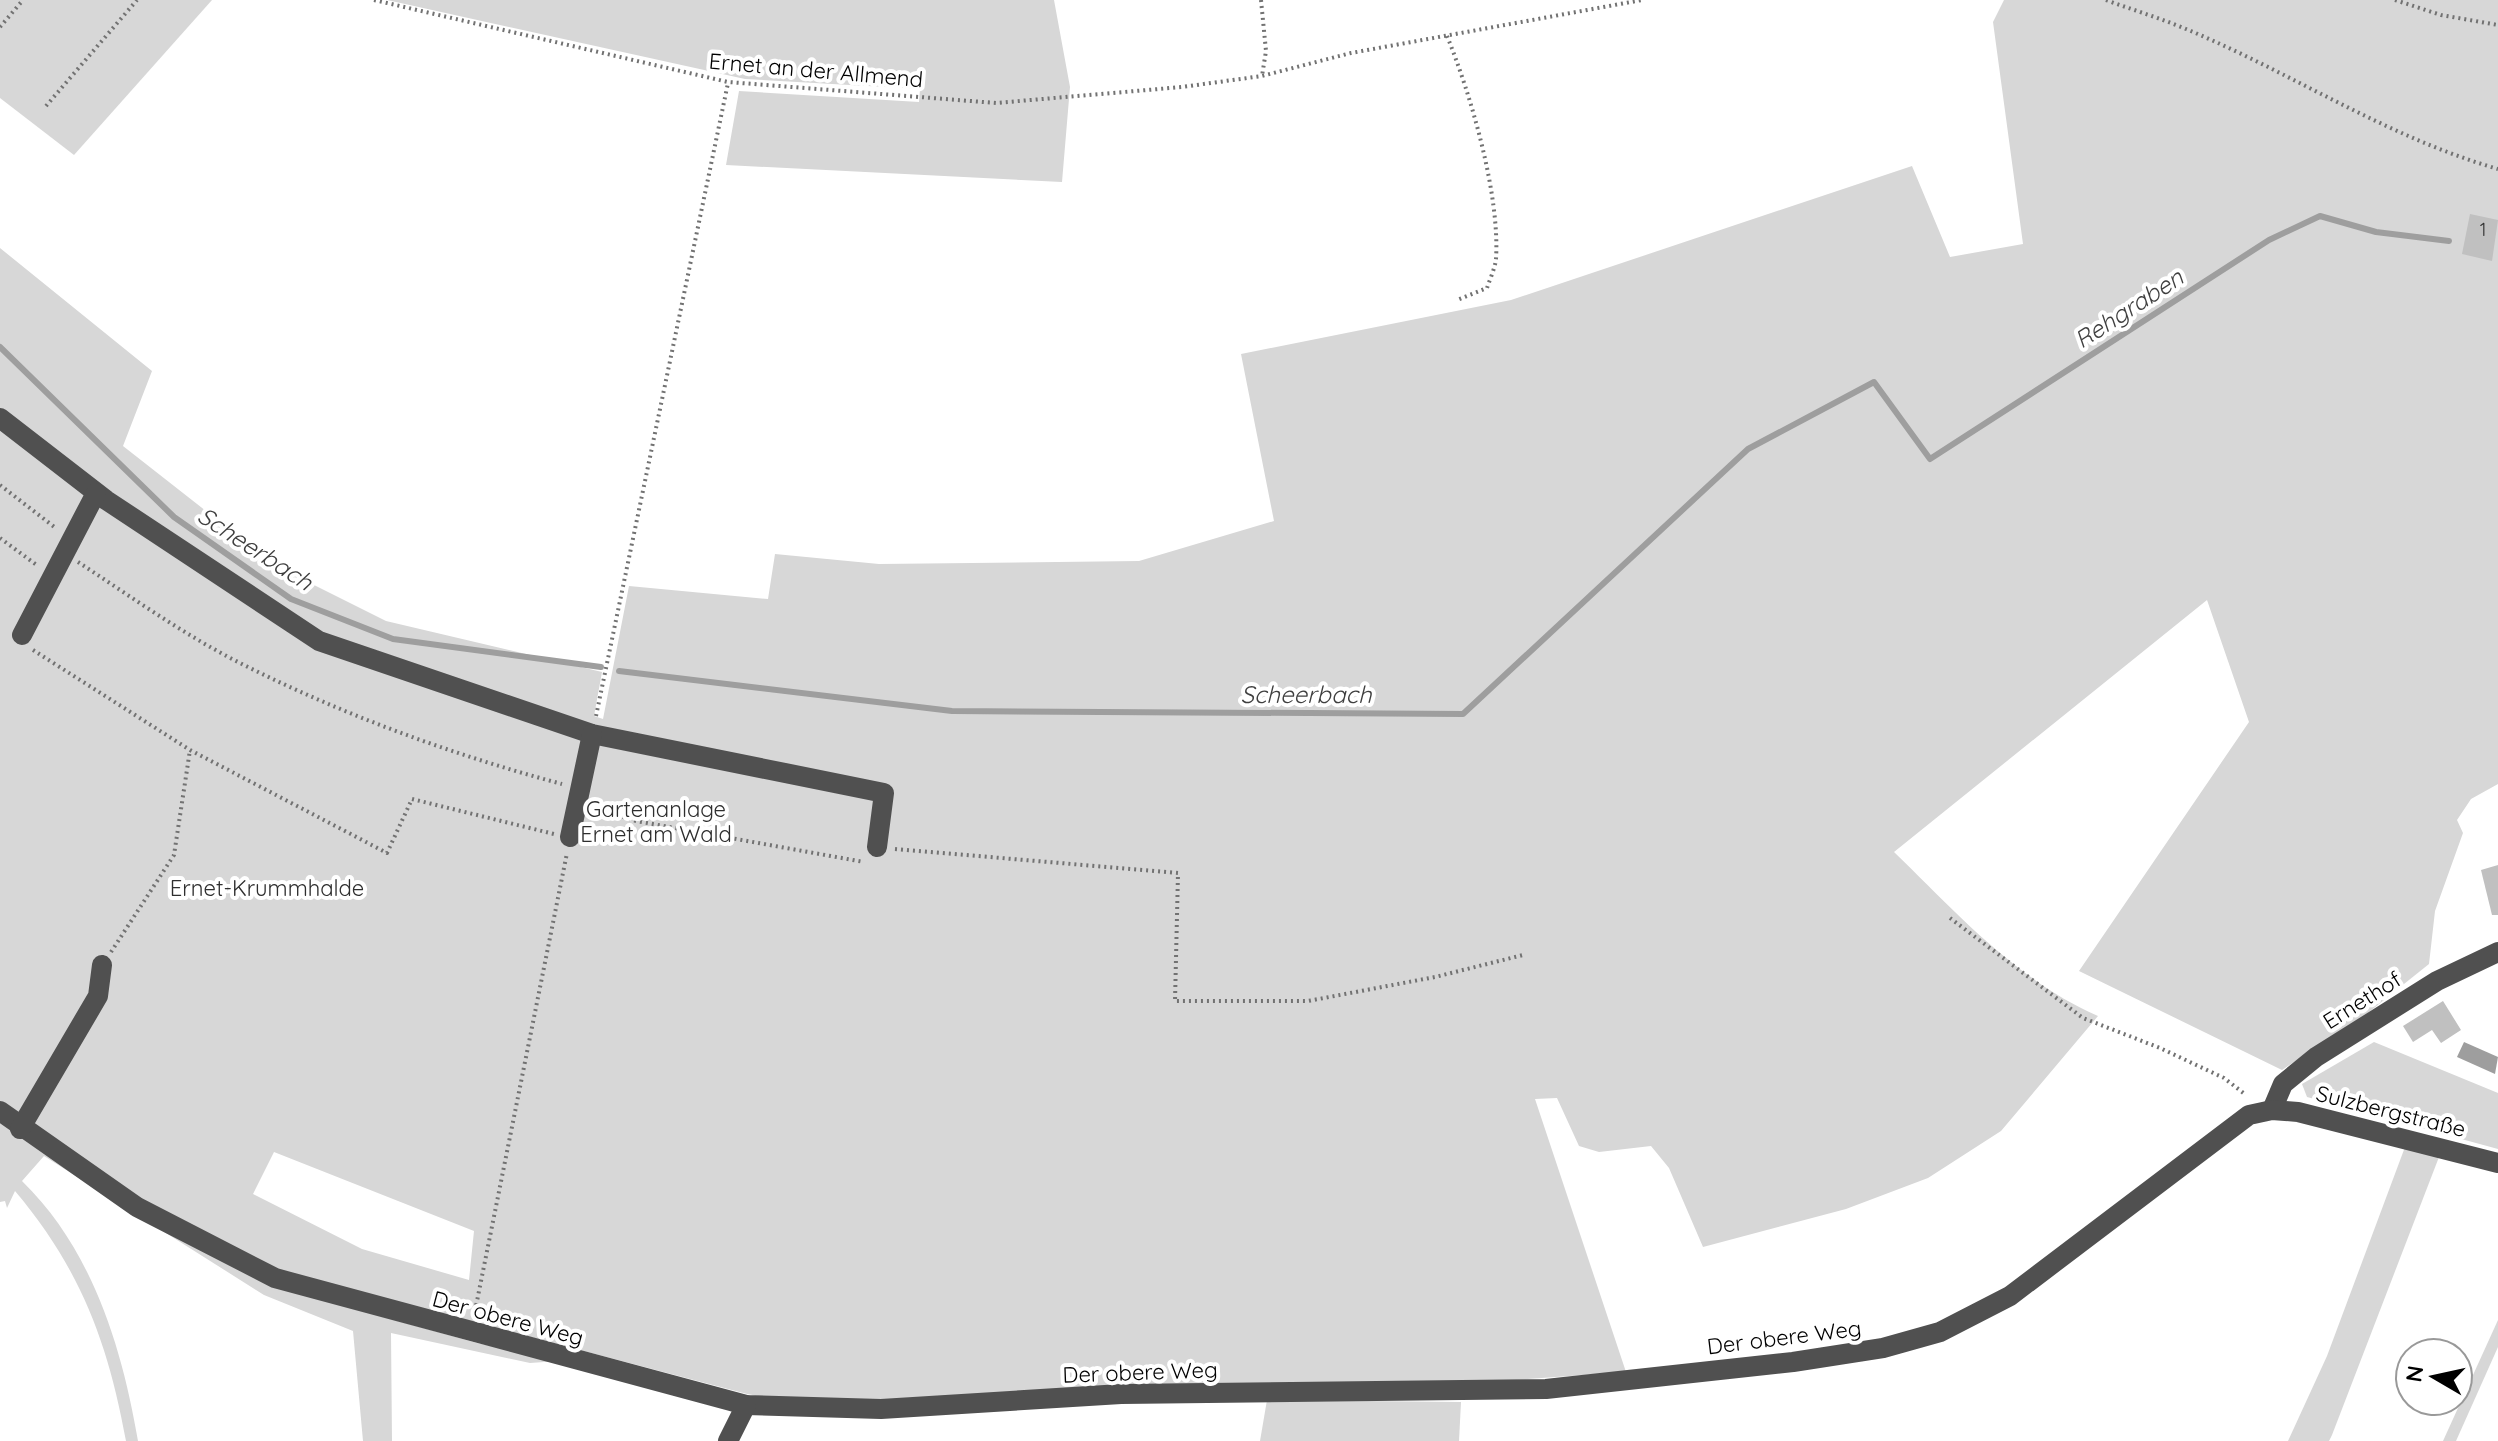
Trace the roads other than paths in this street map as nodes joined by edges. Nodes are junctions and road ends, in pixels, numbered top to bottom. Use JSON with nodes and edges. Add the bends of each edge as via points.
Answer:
{"nodes":[{"id":1,"x":0,"y":418,"type":"edge"},
{"id":2,"x":96,"y":493,"type":"junction"},
{"id":3,"x":22,"y":635,"type":"road end"},
{"id":4,"x":592,"y":734,"type":"junction"},
{"id":5,"x":570,"y":837,"type":"road end"},
{"id":6,"x":877,"y":847,"type":"road end"},
{"id":7,"x":2498,"y":952,"type":"edge"},
{"id":8,"x":102,"y":965,"type":"road end"},
{"id":9,"x":0,"y":1111,"type":"edge"},
{"id":10,"x":2266,"y":1111,"type":"junction"},
{"id":11,"x":20,"y":1129,"type":"junction"},
{"id":12,"x":2498,"y":1163,"type":"edge"},
{"id":13,"x":746,"y":1405,"type":"junction"},
{"id":14,"x":728,"y":1441,"type":"edge"}],
"edges":[{"from":1,"to":2,"type":"street"},
{"from":2,"to":3,"type":"street"},
{"from":2,"to":4,"type":"street","via":[[319,641]]},
{"from":4,"to":5,"type":"street"},
{"from":4,"to":6,"type":"street","via":[[884,793]]},
{"from":7,"to":10,"type":"street","name":"Ernethof","via":[[2437,981],[2316,1057],[2283,1084]]},
{"from":8,"to":11,"type":"street","via":[[98,996]]},
{"from":9,"to":11,"type":"street","name":"Der obere Weg"},
{"from":10,"to":12,"type":"street","name":"Sulzbergstraße","via":[[2298,1112]]},
{"from":10,"to":13,"type":"street","name":"Der obere Weg","via":[[2249,1115],[2010,1296],[1940,1332],[1883,1348],[1546,1389],[1121,1394],[881,1409]]},
{"from":11,"to":13,"type":"street","name":"Der obere Weg","via":[[137,1207],[265,1273]]},
{"from":13,"to":14,"type":"street"}]}
